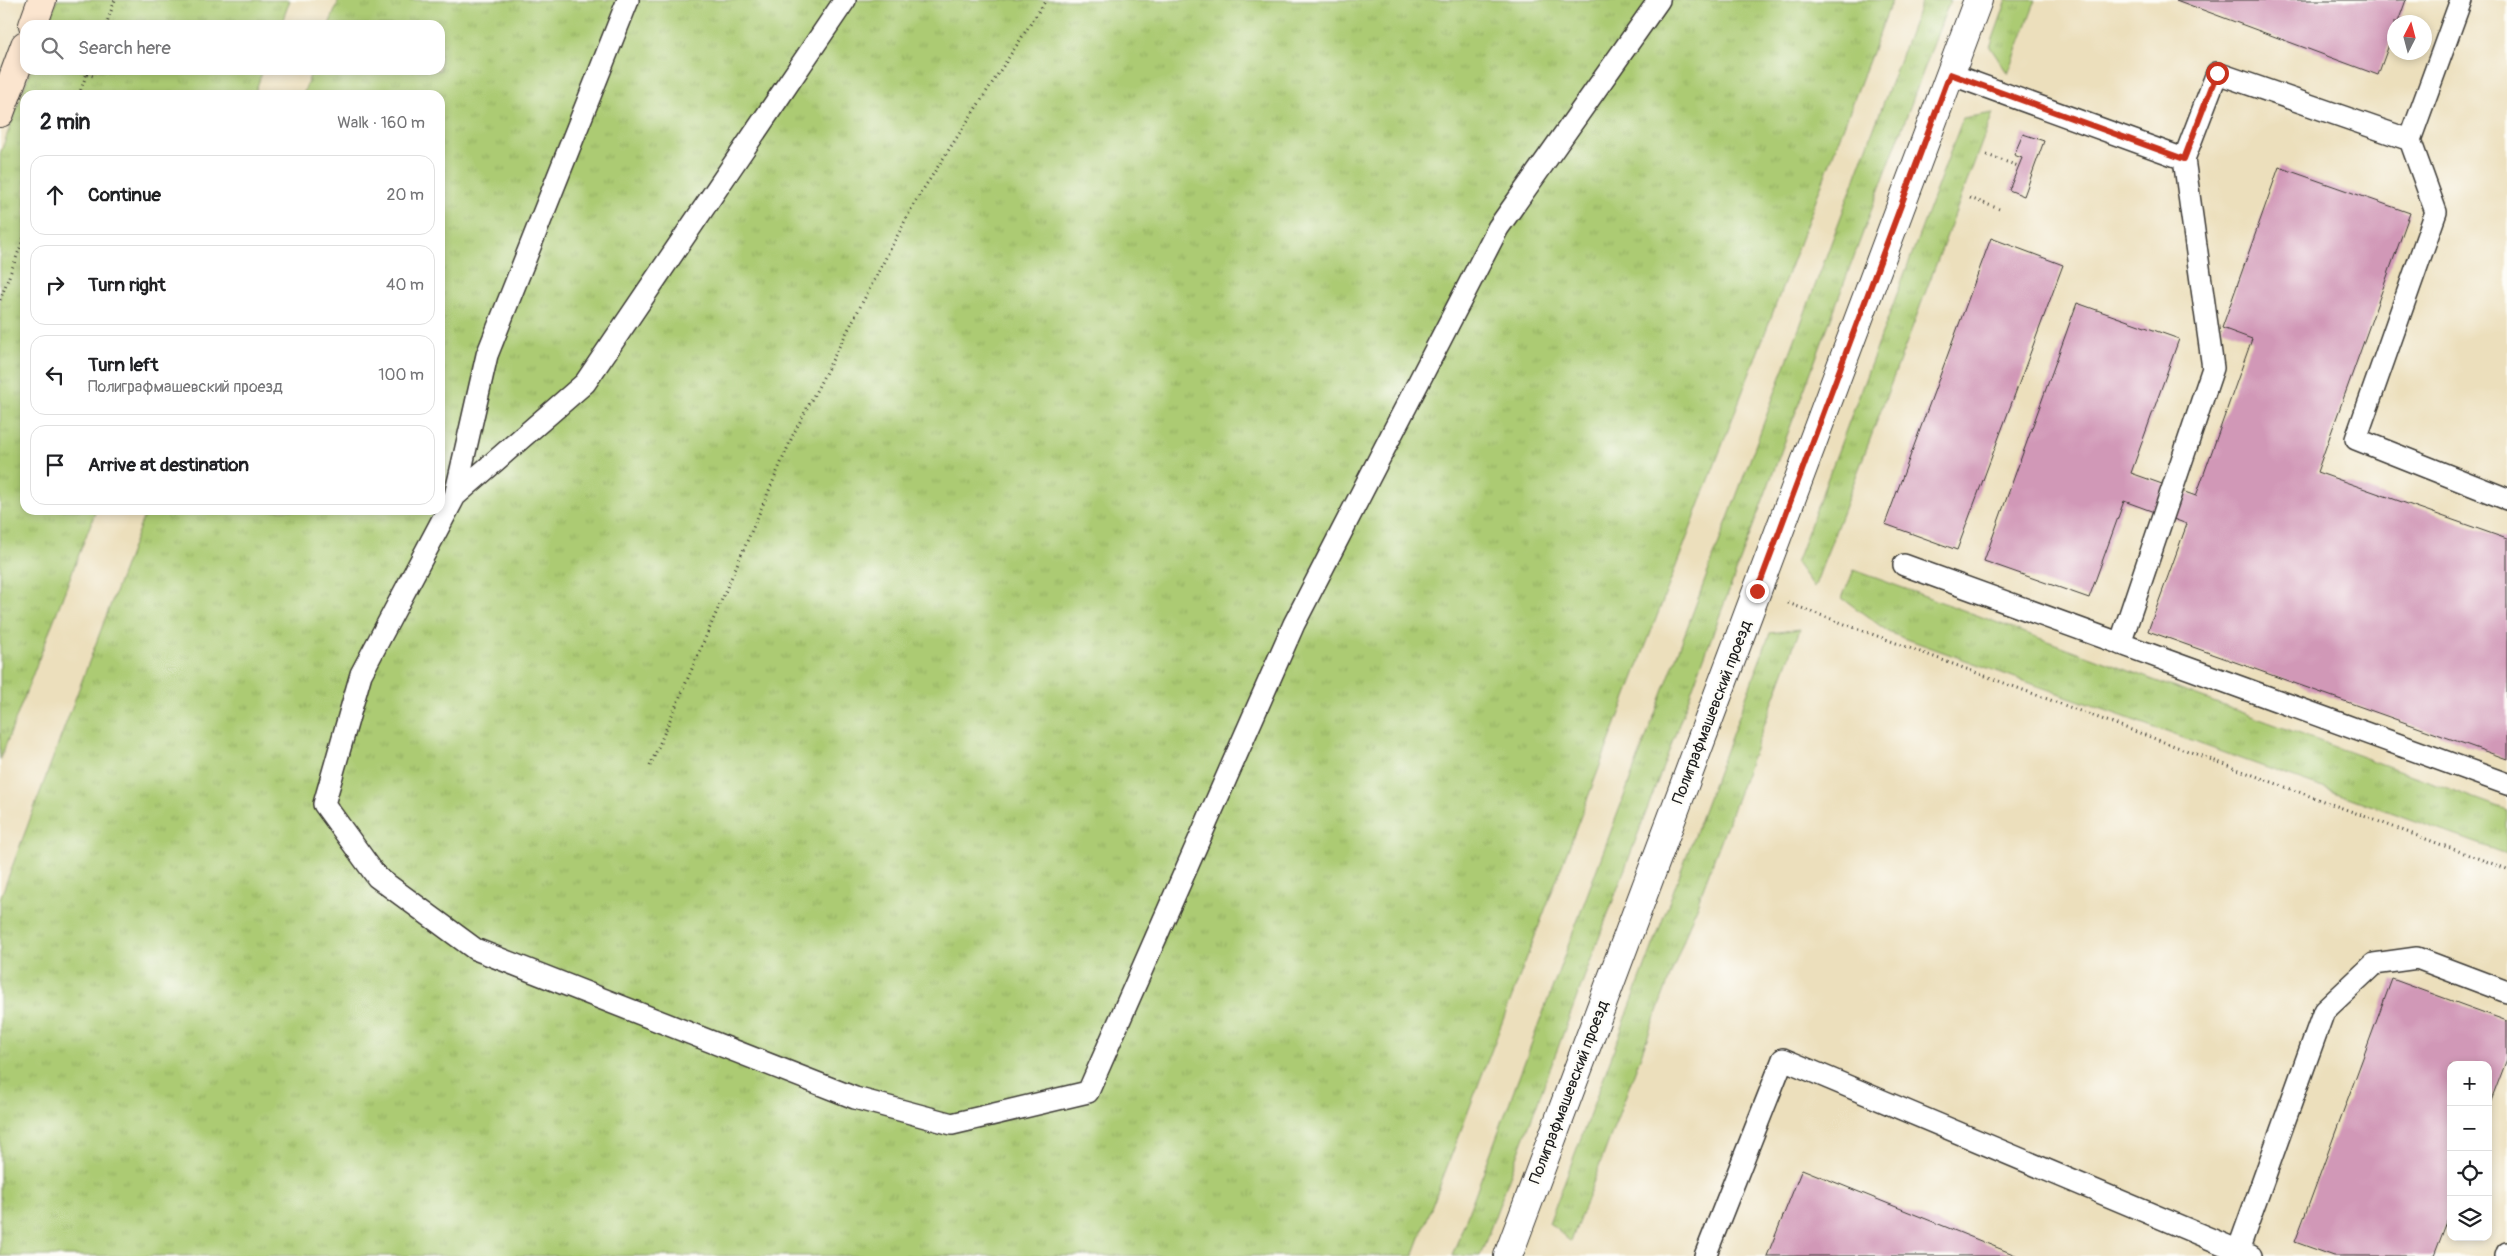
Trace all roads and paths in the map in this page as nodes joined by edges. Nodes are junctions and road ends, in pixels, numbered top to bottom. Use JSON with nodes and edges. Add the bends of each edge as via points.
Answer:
{"nodes":[{"id":1,"x":42,"y":0,"type":"edge"},
{"id":2,"x":115,"y":0,"type":"edge"},
{"id":3,"x":628,"y":0,"type":"edge"},
{"id":4,"x":846,"y":0,"type":"edge"},
{"id":5,"x":1046,"y":0,"type":"edge"},
{"id":6,"x":1659,"y":0,"type":"edge"},
{"id":7,"x":1978,"y":0,"type":"edge"},
{"id":8,"x":2461,"y":0,"type":"edge"},
{"id":9,"x":35,"y":20,"type":"edge"},
{"id":10,"x":108,"y":20,"type":"edge"},
{"id":11,"x":20,"y":59,"type":"edge"},
{"id":12,"x":1950,"y":74,"type":"junction"},
{"id":13,"x":87,"y":75,"type":"edge"},
{"id":14,"x":81,"y":90,"type":"edge"},
{"id":15,"x":0,"y":113,"type":"edge"},
{"id":16,"x":2410,"y":140,"type":"junction"},
{"id":17,"x":1987,"y":155,"type":"dead end"},
{"id":18,"x":2184,"y":159,"type":"junction"},
{"id":19,"x":2018,"y":166,"type":"dead end"},
{"id":20,"x":1970,"y":198,"type":"dead end"},
{"id":21,"x":2002,"y":210,"type":"dead end"},
{"id":22,"x":20,"y":248,"type":"edge"},
{"id":23,"x":0,"y":300,"type":"edge"},
{"id":24,"x":455,"y":496,"type":"junction"},
{"id":25,"x":2507,"y":499,"type":"edge"},
{"id":26,"x":445,"y":515,"type":"edge"},
{"id":27,"x":445,"y":515,"type":"edge"},
{"id":28,"x":1904,"y":565,"type":"dead end"},
{"id":29,"x":1757,"y":591,"type":"junction"},
{"id":30,"x":2120,"y":644,"type":"junction"},
{"id":31,"x":650,"y":766,"type":"dead end"},
{"id":32,"x":2507,"y":784,"type":"edge"},
{"id":33,"x":2507,"y":869,"type":"edge"},
{"id":34,"x":2507,"y":992,"type":"edge"},
{"id":35,"x":2242,"y":1254,"type":"edge"},
{"id":36,"x":1510,"y":1255,"type":"edge"},
{"id":37,"x":1705,"y":1256,"type":"edge"}],
"edges":[{"from":1,"to":9,"type":"street"},
{"from":2,"to":10,"type":"path"},
{"from":3,"to":24,"type":"lane","via":[[487,356]]},
{"from":4,"to":24,"type":"lane","via":[[585,382]]},
{"from":5,"to":31,"type":"path","via":[[915,202],[794,434]]},
{"from":6,"to":26,"type":"lane","via":[[1498,228],[1294,624],[1088,1092],[952,1124],[855,1098],[475,949],[377,877],[324,804],[361,674]]},
{"from":7,"to":12,"type":"street","name":"Полиграфмашевский проезд"},
{"from":8,"to":16,"type":"lane"},
{"from":11,"to":15,"type":"street"},
{"from":12,"to":18,"type":"lane"},
{"from":12,"to":29,"type":"street","name":"Полиграфмашевский проезд"},
{"from":13,"to":14,"type":"path"},
{"from":16,"to":18,"type":"lane","via":[[2217,73]]},
{"from":16,"to":25,"type":"lane","via":[[2436,212],[2356,439]]},
{"from":17,"to":19,"type":"path"},
{"from":18,"to":30,"type":"lane","via":[[2213,368]]},
{"from":20,"to":21,"type":"path"},
{"from":22,"to":23,"type":"path"},
{"from":24,"to":27,"type":"lane"},
{"from":28,"to":30,"type":"lane"},
{"from":29,"to":33,"type":"path"},
{"from":29,"to":36,"type":"street","name":"Полиграфмашевский проезд"},
{"from":30,"to":32,"type":"lane"},
{"from":34,"to":35,"type":"lane","via":[[2417,958],[2374,964],[2331,1004],[2324,1011]]},
{"from":35,"to":37,"type":"lane","via":[[1783,1059]]}]}
